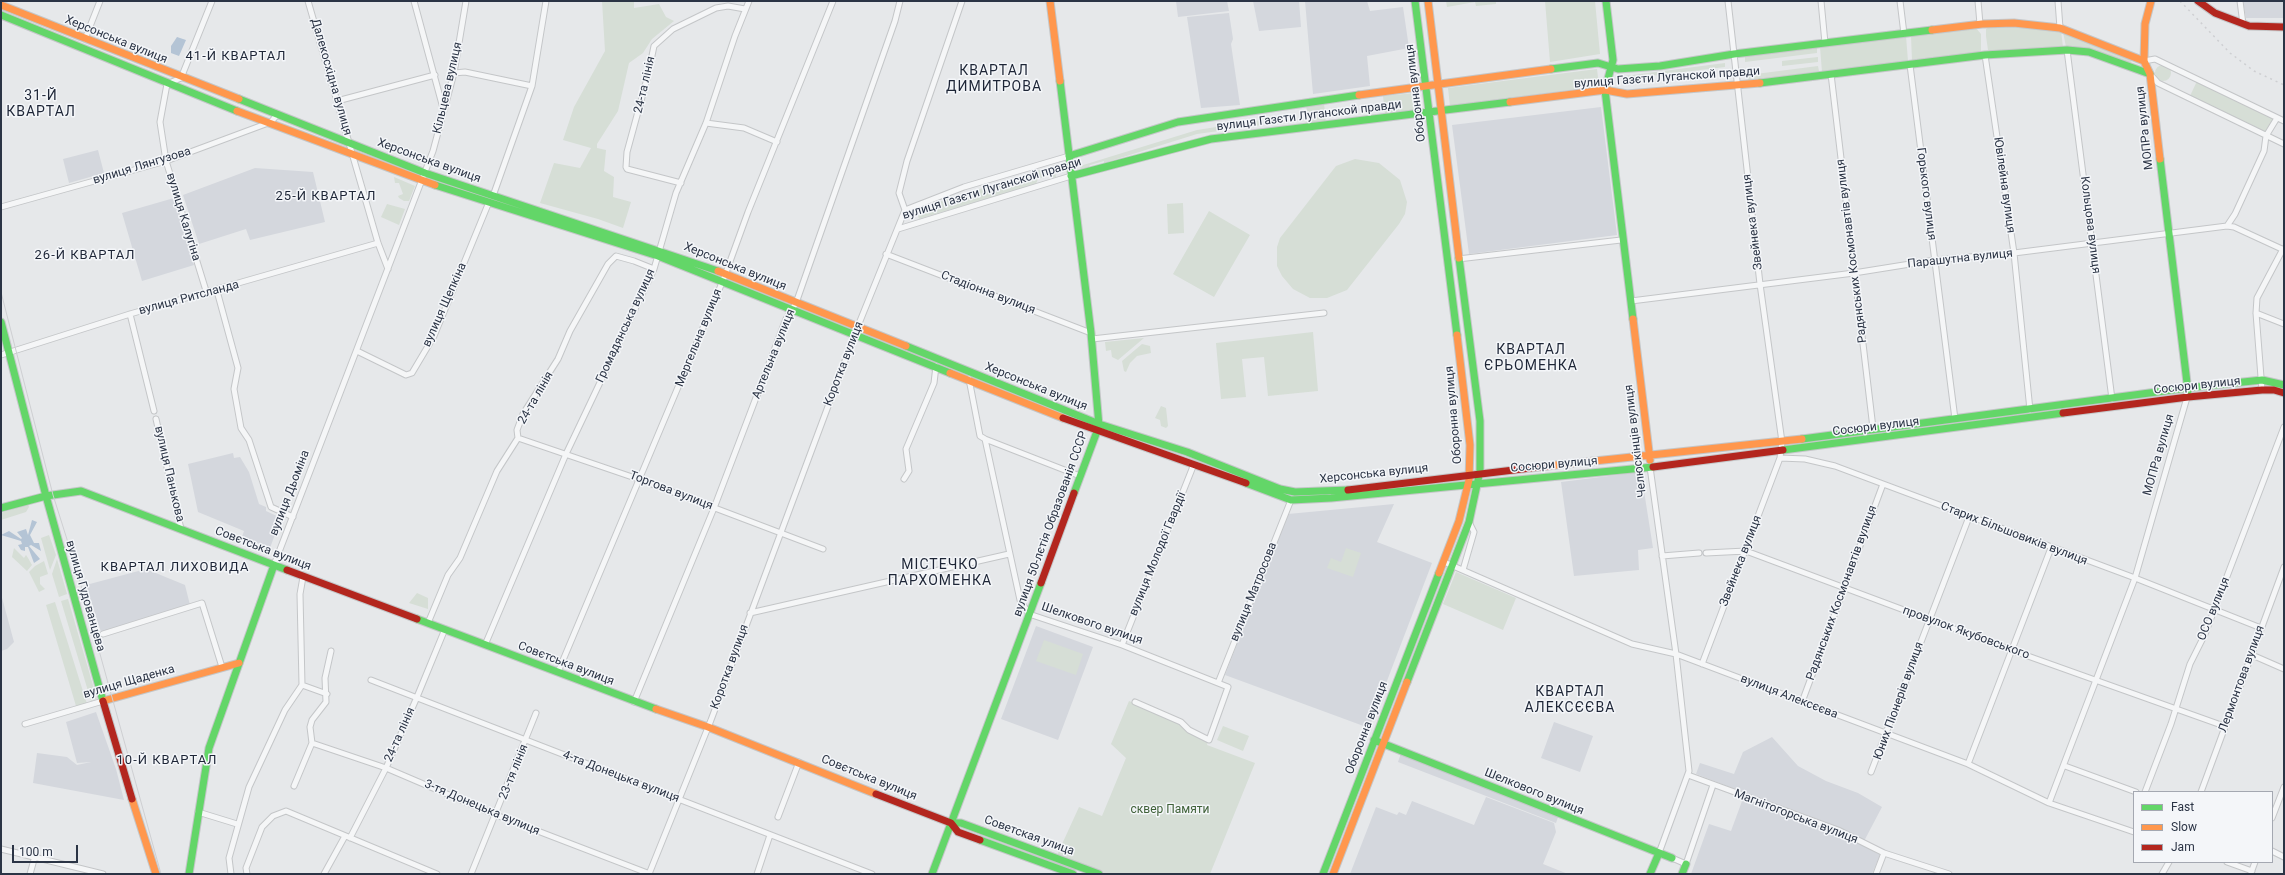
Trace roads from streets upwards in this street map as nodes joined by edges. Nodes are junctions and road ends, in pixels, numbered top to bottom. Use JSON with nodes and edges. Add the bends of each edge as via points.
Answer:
{"nodes":[{"id":1,"x":100,"y":1,"type":"edge"},
{"id":2,"x":212,"y":1,"type":"edge"},
{"id":3,"x":308,"y":1,"type":"edge"},
{"id":4,"x":414,"y":1,"type":"edge"},
{"id":5,"x":466,"y":1,"type":"edge"},
{"id":6,"x":546,"y":1,"type":"edge"},
{"id":7,"x":749,"y":1,"type":"edge"},
{"id":8,"x":833,"y":1,"type":"edge"},
{"id":9,"x":900,"y":1,"type":"edge"},
{"id":10,"x":962,"y":1,"type":"edge"},
{"id":11,"x":1050,"y":1,"type":"edge"},
{"id":12,"x":1415,"y":1,"type":"edge"},
{"id":13,"x":1428,"y":1,"type":"edge"},
{"id":14,"x":1606,"y":1,"type":"edge"},
{"id":15,"x":1728,"y":1,"type":"edge"},
{"id":16,"x":1821,"y":1,"type":"edge"},
{"id":17,"x":1900,"y":1,"type":"edge"},
{"id":18,"x":1978,"y":1,"type":"edge"},
{"id":19,"x":2058,"y":1,"type":"edge"},
{"id":20,"x":2150,"y":1,"type":"edge"},
{"id":21,"x":2198,"y":1,"type":"edge"},
{"id":22,"x":2240,"y":1,"type":"edge"},
{"id":23,"x":1,"y":5,"type":"edge"},
{"id":24,"x":745,"y":9,"type":"junction"},
{"id":25,"x":1,"y":16,"type":"edge"},
{"id":26,"x":1980,"y":24,"type":"junction"},
{"id":27,"x":2243,"y":24,"type":"junction"},
{"id":28,"x":2284,"y":27,"type":"edge"},
{"id":29,"x":2060,"y":28,"type":"junction"},
{"id":30,"x":1904,"y":34,"type":"junction"},
{"id":31,"x":85,"y":39,"type":"junction"},
{"id":32,"x":1825,"y":43,"type":"junction"},
{"id":33,"x":2067,"y":50,"type":"junction"},
{"id":34,"x":1734,"y":54,"type":"junction"},
{"id":35,"x":1985,"y":55,"type":"junction"},
{"id":36,"x":2144,"y":61,"type":"junction"},
{"id":37,"x":1910,"y":65,"type":"junction"},
{"id":38,"x":1610,"y":66,"type":"junction"},
{"id":39,"x":454,"y":73,"type":"junction"},
{"id":40,"x":1831,"y":74,"type":"junction"},
{"id":41,"x":2150,"y":74,"type":"junction"},
{"id":42,"x":435,"y":75,"type":"junction"},
{"id":43,"x":181,"y":78,"type":"junction"},
{"id":44,"x":167,"y":84,"type":"junction"},
{"id":45,"x":1438,"y":84,"type":"junction"},
{"id":46,"x":1426,"y":85,"type":"junction"},
{"id":47,"x":532,"y":86,"type":"junction"},
{"id":48,"x":1737,"y":86,"type":"junction"},
{"id":49,"x":1605,"y":90,"type":"junction"},
{"id":50,"x":337,"y":101,"type":"junction"},
{"id":51,"x":443,"y":110,"type":"junction"},
{"id":52,"x":1429,"y":112,"type":"junction"},
{"id":53,"x":1441,"y":112,"type":"junction"},
{"id":54,"x":277,"y":115,"type":"junction"},
{"id":55,"x":2277,"y":118,"type":"junction"},
{"id":56,"x":2284,"y":121,"type":"edge"},
{"id":57,"x":271,"y":122,"type":"junction"},
{"id":58,"x":706,"y":124,"type":"junction"},
{"id":59,"x":2266,"y":136,"type":"junction"},
{"id":60,"x":777,"y":142,"type":"junction"},
{"id":61,"x":350,"y":143,"type":"junction"},
{"id":62,"x":2284,"y":144,"type":"edge"},
{"id":63,"x":353,"y":154,"type":"junction"},
{"id":64,"x":1069,"y":156,"type":"junction"},
{"id":65,"x":166,"y":161,"type":"junction"},
{"id":66,"x":425,"y":173,"type":"junction"},
{"id":67,"x":1071,"y":176,"type":"junction"},
{"id":68,"x":421,"y":181,"type":"junction"},
{"id":69,"x":680,"y":183,"type":"junction"},
{"id":70,"x":491,"y":199,"type":"junction"},
{"id":71,"x":1,"y":207,"type":"edge"},
{"id":72,"x":905,"y":210,"type":"junction"},
{"id":73,"x":2227,"y":226,"type":"junction"},
{"id":74,"x":898,"y":228,"type":"junction"},
{"id":75,"x":2167,"y":233,"type":"junction"},
{"id":76,"x":1621,"y":240,"type":"junction"},
{"id":77,"x":378,"y":243,"type":"junction"},
{"id":78,"x":2092,"y":243,"type":"junction"},
{"id":79,"x":2283,"y":250,"type":"edge"},
{"id":80,"x":658,"y":253,"type":"junction"},
{"id":81,"x":2014,"y":253,"type":"junction"},
{"id":82,"x":886,"y":254,"type":"junction"},
{"id":83,"x":1458,"y":259,"type":"junction"},
{"id":84,"x":1934,"y":260,"type":"junction"},
{"id":85,"x":388,"y":268,"type":"junction"},
{"id":86,"x":654,"y":269,"type":"junction"},
{"id":87,"x":1854,"y":273,"type":"junction"},
{"id":88,"x":726,"y":274,"type":"junction"},
{"id":89,"x":722,"y":282,"type":"junction"},
{"id":90,"x":1760,"y":284,"type":"junction"},
{"id":91,"x":217,"y":291,"type":"junction"},
{"id":92,"x":207,"y":294,"type":"junction"},
{"id":93,"x":1631,"y":301,"type":"junction"},
{"id":94,"x":794,"y":306,"type":"junction"},
{"id":95,"x":1324,"y":313,"type":"dead end"},
{"id":96,"x":2256,"y":313,"type":"junction"},
{"id":97,"x":130,"y":314,"type":"junction"},
{"id":98,"x":1,"y":322,"type":"edge"},
{"id":99,"x":2284,"y":324,"type":"edge"},
{"id":100,"x":858,"y":326,"type":"junction"},
{"id":101,"x":855,"y":334,"type":"junction"},
{"id":102,"x":1091,"y":336,"type":"junction"},
{"id":103,"x":357,"y":351,"type":"junction"},
{"id":104,"x":8,"y":352,"type":"junction"},
{"id":105,"x":1,"y":355,"type":"edge"},
{"id":106,"x":936,"y":366,"type":"junction"},
{"id":107,"x":969,"y":379,"type":"junction"},
{"id":108,"x":2262,"y":380,"type":"junction"},
{"id":109,"x":2284,"y":385,"type":"edge"},
{"id":110,"x":2262,"y":390,"type":"junction"},
{"id":111,"x":2188,"y":392,"type":"junction"},
{"id":112,"x":2284,"y":393,"type":"edge"},
{"id":113,"x":2112,"y":399,"type":"junction"},
{"id":114,"x":2030,"y":410,"type":"junction"},
{"id":115,"x":154,"y":411,"type":"dead end"},
{"id":116,"x":156,"y":419,"type":"dead end"},
{"id":117,"x":1955,"y":419,"type":"junction"},
{"id":118,"x":1098,"y":427,"type":"junction"},
{"id":119,"x":2284,"y":427,"type":"edge"},
{"id":120,"x":1874,"y":428,"type":"junction"},
{"id":121,"x":518,"y":438,"type":"junction"},
{"id":122,"x":985,"y":439,"type":"junction"},
{"id":123,"x":1782,"y":442,"type":"junction"},
{"id":124,"x":566,"y":454,"type":"junction"},
{"id":125,"x":1780,"y":454,"type":"junction"},
{"id":126,"x":1649,"y":457,"type":"junction"},
{"id":127,"x":1194,"y":464,"type":"junction"},
{"id":128,"x":1650,"y":468,"type":"junction"},
{"id":129,"x":1470,"y":474,"type":"junction"},
{"id":130,"x":1479,"y":474,"type":"junction"},
{"id":131,"x":1080,"y":476,"type":"junction"},
{"id":132,"x":904,"y":479,"type":"dead end"},
{"id":133,"x":641,"y":480,"type":"junction"},
{"id":134,"x":1469,"y":483,"type":"junction"},
{"id":135,"x":1478,"y":483,"type":"junction"},
{"id":136,"x":1883,"y":484,"type":"junction"},
{"id":137,"x":46,"y":496,"type":"junction"},
{"id":138,"x":1291,"y":500,"type":"junction"},
{"id":139,"x":1,"y":508,"type":"edge"},
{"id":140,"x":714,"y":508,"type":"junction"},
{"id":141,"x":1968,"y":516,"type":"junction"},
{"id":142,"x":293,"y":517,"type":"junction"},
{"id":143,"x":1469,"y":522,"type":"junction"},
{"id":144,"x":181,"y":529,"type":"junction"},
{"id":145,"x":780,"y":532,"type":"junction"},
{"id":146,"x":2051,"y":548,"type":"junction"},
{"id":147,"x":823,"y":549,"type":"dead end"},
{"id":148,"x":1746,"y":551,"type":"junction"},
{"id":149,"x":1706,"y":553,"type":"dead end"},
{"id":150,"x":1009,"y":554,"type":"junction"},
{"id":151,"x":1699,"y":554,"type":"dead end"},
{"id":152,"x":278,"y":555,"type":"junction"},
{"id":153,"x":1662,"y":556,"type":"junction"},
{"id":154,"x":1444,"y":562,"type":"junction"},
{"id":155,"x":1453,"y":564,"type":"junction"},
{"id":156,"x":274,"y":565,"type":"junction"},
{"id":157,"x":306,"y":566,"type":"dead end"},
{"id":158,"x":2284,"y":567,"type":"edge"},
{"id":159,"x":1464,"y":570,"type":"junction"},
{"id":160,"x":303,"y":577,"type":"junction"},
{"id":161,"x":2135,"y":578,"type":"junction"},
{"id":162,"x":1844,"y":588,"type":"junction"},
{"id":163,"x":2215,"y":609,"type":"junction"},
{"id":164,"x":750,"y":613,"type":"junction"},
{"id":165,"x":1029,"y":614,"type":"junction"},
{"id":166,"x":1929,"y":620,"type":"junction"},
{"id":167,"x":428,"y":623,"type":"junction"},
{"id":168,"x":2261,"y":628,"type":"junction"},
{"id":169,"x":445,"y":629,"type":"junction"},
{"id":170,"x":103,"y":634,"type":"dead end"},
{"id":171,"x":485,"y":645,"type":"junction"},
{"id":172,"x":1122,"y":645,"type":"junction"},
{"id":173,"x":2011,"y":650,"type":"junction"},
{"id":174,"x":331,"y":652,"type":"dead end"},
{"id":175,"x":1676,"y":654,"type":"junction"},
{"id":176,"x":2252,"y":655,"type":"junction"},
{"id":177,"x":239,"y":663,"type":"junction"},
{"id":178,"x":1702,"y":664,"type":"junction"},
{"id":179,"x":222,"y":667,"type":"junction"},
{"id":180,"x":2284,"y":669,"type":"edge"},
{"id":181,"x":558,"y":672,"type":"junction"},
{"id":182,"x":371,"y":680,"type":"dead end"},
{"id":183,"x":2097,"y":682,"type":"junction"},
{"id":184,"x":1218,"y":683,"type":"junction"},
{"id":185,"x":302,"y":685,"type":"junction"},
{"id":186,"x":327,"y":694,"type":"junction"},
{"id":187,"x":417,"y":697,"type":"junction"},
{"id":188,"x":103,"y":701,"type":"junction"},
{"id":189,"x":634,"y":702,"type":"junction"},
{"id":190,"x":1135,"y":702,"type":"dead end"},
{"id":191,"x":1802,"y":702,"type":"junction"},
{"id":192,"x":2175,"y":709,"type":"junction"},
{"id":193,"x":536,"y":714,"type":"dead end"},
{"id":194,"x":25,"y":724,"type":"dead end"},
{"id":195,"x":2224,"y":726,"type":"junction"},
{"id":196,"x":708,"y":727,"type":"junction"},
{"id":197,"x":1886,"y":734,"type":"junction"},
{"id":198,"x":1374,"y":740,"type":"junction"},
{"id":199,"x":527,"y":741,"type":"junction"},
{"id":200,"x":312,"y":742,"type":"junction"},
{"id":201,"x":1383,"y":743,"type":"junction"},
{"id":202,"x":799,"y":762,"type":"junction"},
{"id":203,"x":1968,"y":764,"type":"junction"},
{"id":204,"x":2065,"y":766,"type":"junction"},
{"id":205,"x":386,"y":768,"type":"junction"},
{"id":206,"x":1871,"y":772,"type":"dead end"},
{"id":207,"x":1688,"y":775,"type":"junction"},
{"id":208,"x":1713,"y":785,"type":"junction"},
{"id":209,"x":294,"y":786,"type":"dead end"},
{"id":210,"x":2284,"y":787,"type":"edge"},
{"id":211,"x":2133,"y":791,"type":"edge"},
{"id":212,"x":2145,"y":791,"type":"edge"},
{"id":213,"x":2201,"y":791,"type":"edge"},
{"id":214,"x":679,"y":799,"type":"junction"},
{"id":215,"x":2049,"y":803,"type":"junction"},
{"id":216,"x":198,"y":812,"type":"junction"},
{"id":217,"x":496,"y":815,"type":"junction"},
{"id":218,"x":2273,"y":815,"type":"edge"},
{"id":219,"x":778,"y":817,"type":"dead end"},
{"id":220,"x":951,"y":823,"type":"junction"},
{"id":221,"x":237,"y":824,"type":"junction"},
{"id":222,"x":2133,"y":832,"type":"edge"},
{"id":223,"x":770,"y":835,"type":"junction"},
{"id":224,"x":348,"y":837,"type":"junction"},
{"id":225,"x":1,"y":848,"type":"edge"},
{"id":226,"x":2273,"y":852,"type":"edge"},
{"id":227,"x":1658,"y":853,"type":"junction"},
{"id":228,"x":1884,"y":853,"type":"junction"},
{"id":229,"x":35,"y":856,"type":"junction"},
{"id":230,"x":2284,"y":857,"type":"edge"},
{"id":231,"x":1672,"y":858,"type":"joint"},
{"id":232,"x":2168,"y":863,"type":"edge"},
{"id":233,"x":2229,"y":863,"type":"edge"},
{"id":234,"x":2255,"y":863,"type":"edge"},
{"id":235,"x":1686,"y":864,"type":"junction"},
{"id":236,"x":2251,"y":873,"type":"edge"},
{"id":237,"x":30,"y":874,"type":"edge"},
{"id":238,"x":103,"y":874,"type":"edge"},
{"id":239,"x":156,"y":874,"type":"edge"},
{"id":240,"x":189,"y":874,"type":"edge"},
{"id":241,"x":231,"y":874,"type":"edge"},
{"id":242,"x":247,"y":874,"type":"edge"},
{"id":243,"x":324,"y":874,"type":"edge"},
{"id":244,"x":437,"y":874,"type":"edge"},
{"id":245,"x":471,"y":874,"type":"edge"},
{"id":246,"x":650,"y":874,"type":"edge"},
{"id":247,"x":757,"y":874,"type":"edge"},
{"id":248,"x":872,"y":874,"type":"edge"},
{"id":249,"x":932,"y":874,"type":"edge"},
{"id":250,"x":1073,"y":874,"type":"edge"},
{"id":251,"x":1099,"y":874,"type":"edge"},
{"id":252,"x":1323,"y":874,"type":"edge"},
{"id":253,"x":1333,"y":874,"type":"edge"},
{"id":254,"x":1650,"y":874,"type":"edge"},
{"id":255,"x":1682,"y":874,"type":"edge"},
{"id":256,"x":1876,"y":874,"type":"edge"},
{"id":257,"x":1949,"y":874,"type":"edge"},
{"id":258,"x":2162,"y":874,"type":"edge"}],
"edges":[{"from":1,"to":31,"type":"street"},
{"from":2,"to":43,"type":"street"},
{"from":3,"to":50,"type":"street","name":"Далекосхідна вулиця"},
{"from":4,"to":42,"type":"street"},
{"from":5,"to":39,"type":"street","name":"Кільцева вулиця"},
{"from":6,"to":47,"type":"street","name":"вулиця Щепкіна"},
{"from":7,"to":24,"type":"street","name":"Громадянська вулиця"},
{"from":8,"to":60,"type":"street","name":"Мергельна вулиця"},
{"from":9,"to":94,"type":"street","name":"Артельна вулиця"},
{"from":10,"to":72,"type":"street","via":[[907,161],[899,193]]},
{"from":11,"to":64,"type":"street","name":"вулиця 50-лєтія Образованія СССР"},
{"from":12,"to":46,"type":"street","name":"Оборонна вулиця"},
{"from":13,"to":45,"type":"street","name":"Оборонна вулиця"},
{"from":14,"to":38,"type":"street","name":"Челюскінців вулиця","via":[[1613,60]]},
{"from":15,"to":34,"type":"street","name":"Звейнека вулиця"},
{"from":16,"to":32,"type":"street"},
{"from":17,"to":30,"type":"street"},
{"from":18,"to":26,"type":"street"},
{"from":19,"to":29,"type":"street"},
{"from":20,"to":36,"type":"street","via":[[2145,24]]},
{"from":21,"to":27,"type":"street","via":[[2215,12]]},
{"from":22,"to":27,"type":"street"},
{"from":23,"to":31,"type":"street","name":"Херсонська вулиця"},
{"from":24,"to":58,"type":"street","name":"Громадянська вулиця"},
{"from":24,"to":69,"type":"street","name":"24-та лінія","via":[[728,6],[716,8],[673,30],[654,46],[627,152],[626,167]]},
{"from":25,"to":44,"type":"street","name":"Херсонська вулиця"},
{"from":26,"to":29,"type":"street","name":"вулиця Газєти Луганской правди","via":[[2014,23]]},
{"from":26,"to":30,"type":"street","name":"вулиця Газєти Луганской правди"},
{"from":27,"to":28,"type":"street"},
{"from":29,"to":36,"type":"street","name":"вулиця Газєти Луганской правди"},
{"from":30,"to":32,"type":"street","name":"вулиця Газєти Луганской правди"},
{"from":31,"to":43,"type":"street","name":"Херсонська вулиця"},
{"from":32,"to":34,"type":"street","name":"вулиця Газєти Луганской правди"},
{"from":33,"to":35,"type":"street","name":"вулиця Газєти Луганской правди"},
{"from":33,"to":41,"type":"street","name":"вулиця Газєти Луганской правди","via":[[2089,52]]},
{"from":33,"to":78,"type":"street","name":"Кольцова вулиця"},
{"from":34,"to":38,"type":"street","name":"вулиця Газєти Луганской правди","via":[[1660,66],[1618,69]]},
{"from":34,"to":48,"type":"street","name":"Звейнека вулиця"},
{"from":35,"to":37,"type":"street","name":"вулиця Газєти Луганской правди"},
{"from":35,"to":81,"type":"street","name":"Ювілейна вулиця"},
{"from":36,"to":41,"type":"street","name":"МОПРа вулиця"},
{"from":36,"to":55,"type":"street","name":"вулиця Газєти Луганской правди","via":[[2155,59]]},
{"from":37,"to":40,"type":"street","name":"вулиця Газєти Луганской правди"},
{"from":37,"to":84,"type":"street","name":"Горького вулиця"},
{"from":38,"to":45,"type":"street","name":"вулиця Газєти Луганской правди","via":[[1598,63]]},
{"from":38,"to":49,"type":"street","name":"Челюскінців вулиця"},
{"from":39,"to":47,"type":"street","via":[[465,72]]},
{"from":39,"to":51,"type":"street","name":"Кільцева вулиця"},
{"from":40,"to":48,"type":"street","name":"вулиця Газєти Луганской правди"},
{"from":40,"to":87,"type":"street","name":"Радянських Космонавтів вулиця"},
{"from":41,"to":59,"type":"street","name":"вулиця Газєти Луганской правди","via":[[2158,83]]},
{"from":41,"to":75,"type":"street","name":"МОПРа вулиця"},
{"from":42,"to":50,"type":"street"},
{"from":42,"to":51,"type":"street"},
{"from":43,"to":44,"type":"street"},
{"from":43,"to":54,"type":"street","name":"Херсонська вулиця"},
{"from":44,"to":57,"type":"street","name":"Херсонська вулиця"},
{"from":44,"to":65,"type":"street","name":"вулиця Калугіна","via":[[160,122]]},
{"from":45,"to":46,"type":"street","name":"вулиця Газєти Луганской правди"},
{"from":45,"to":53,"type":"street","name":"Оборонна вулиця"},
{"from":46,"to":52,"type":"street","name":"Оборонна вулиця"},
{"from":46,"to":64,"type":"street","name":"вулиця Газєти Луганской правди","via":[[1178,122]]},
{"from":47,"to":70,"type":"street","name":"вулиця Щепкіна"},
{"from":48,"to":49,"type":"street","name":"вулиця Газєти Луганской правди","via":[[1627,94]]},
{"from":48,"to":90,"type":"street","name":"Звейнека вулиця"},
{"from":49,"to":53,"type":"street","name":"вулиця Газєти Луганской правди"},
{"from":49,"to":76,"type":"street","name":"Челюскінців вулиця"},
{"from":50,"to":61,"type":"street","name":"Далекосхідна вулиця"},
{"from":51,"to":66,"type":"street","name":"Кільцева вулиця"},
{"from":52,"to":53,"type":"street","name":"вулиця Газєти Луганской правди"},
{"from":52,"to":67,"type":"street","name":"вулиця Газєти Луганской правди","via":[[1212,139]]},
{"from":52,"to":129,"type":"street","name":"Оборонна вулиця","via":[[1470,445]]},
{"from":53,"to":83,"type":"street","name":"Оборонна вулиця"},
{"from":54,"to":57,"type":"street","name":"вулиця Лянгузова"},
{"from":54,"to":61,"type":"street","name":"Херсонська вулиця"},
{"from":55,"to":56,"type":"street","name":"вулиця Газєти Луганской правди"},
{"from":55,"to":59,"type":"street"},
{"from":57,"to":63,"type":"street","name":"Херсонська вулиця"},
{"from":57,"to":65,"type":"street","name":"вулиця Лянгузова"},
{"from":58,"to":60,"type":"street","via":[[744,128]]},
{"from":58,"to":69,"type":"street","name":"Громадянська вулиця"},
{"from":59,"to":62,"type":"street","name":"вулиця Газєти Луганской правди"},
{"from":59,"to":73,"type":"street","via":[[2264,150]]},
{"from":60,"to":88,"type":"street","name":"Мергельна вулиця"},
{"from":61,"to":63,"type":"street","name":"Далекосхідна вулиця"},
{"from":61,"to":66,"type":"street","name":"Херсонська вулиця"},
{"from":63,"to":68,"type":"street","name":"Херсонська вулиця"},
{"from":63,"to":77,"type":"street","name":"Далекосхідна вулиця"},
{"from":64,"to":67,"type":"street","name":"вулиця 50-лєтія Образованія СССР"},
{"from":64,"to":72,"type":"street","name":"вулиця Газєти Луганской правди","via":[[964,187]]},
{"from":65,"to":71,"type":"street","name":"вулиця Лянгузова"},
{"from":65,"to":92,"type":"street","name":"вулиця Калугіна"},
{"from":66,"to":68,"type":"street","name":"вулиця Дьоміна"},
{"from":66,"to":70,"type":"street","name":"Херсонська вулиця"},
{"from":67,"to":74,"type":"street","name":"вулиця Газєти Луганской правди"},
{"from":67,"to":102,"type":"street","name":"вулиця 50-лєтія Образованія СССР"},
{"from":68,"to":70,"type":"street","name":"Херсонська вулиця"},
{"from":68,"to":85,"type":"street","name":"вулиця Дьоміна"},
{"from":69,"to":80,"type":"street","name":"Громадянська вулиця"},
{"from":70,"to":80,"type":"street","name":"Херсонська вулиця"},
{"from":70,"to":103,"type":"street","name":"вулиця Щепкіна","via":[[434,336],[412,373],[406,375]]},
{"from":72,"to":74,"type":"street","name":"Коротка вулиця"},
{"from":73,"to":75,"type":"street","name":"Парашутна вулиця"},
{"from":73,"to":79,"type":"street","name":"Парашутна вулиця"},
{"from":74,"to":82,"type":"street","name":"Коротка вулиця"},
{"from":75,"to":78,"type":"street","name":"Парашутна вулиця"},
{"from":75,"to":111,"type":"street","name":"МОПРа вулиця"},
{"from":76,"to":83,"type":"street"},
{"from":76,"to":93,"type":"street","name":"Челюскінців вулиця"},
{"from":77,"to":85,"type":"street","name":"Далекосхідна вулиця"},
{"from":77,"to":91,"type":"street","name":"вулиця Ритсланда"},
{"from":78,"to":81,"type":"street","name":"Парашутна вулиця"},
{"from":78,"to":113,"type":"street","name":"Кольцова вулиця"},
{"from":79,"to":96,"type":"street","via":[[2257,298]]},
{"from":80,"to":86,"type":"street","name":"Громадянська вулиця"},
{"from":80,"to":88,"type":"street","name":"Херсонська вулиця"},
{"from":80,"to":89,"type":"street","name":"Херсонська вулиця"},
{"from":81,"to":84,"type":"street","name":"Парашутна вулиця"},
{"from":81,"to":114,"type":"street","name":"Ювілейна вулиця"},
{"from":82,"to":100,"type":"street","name":"Коротка вулиця"},
{"from":82,"to":102,"type":"street","name":"Стадіонна вулиця"},
{"from":83,"to":130,"type":"street","name":"Оборонна вулиця","via":[[1480,421]]},
{"from":84,"to":87,"type":"street","name":"Парашутна вулиця"},
{"from":84,"to":117,"type":"street","name":"Горького вулиця"},
{"from":85,"to":103,"type":"street","name":"вулиця Дьоміна"},
{"from":86,"to":121,"type":"street","name":"24-та лінія","via":[[634,260],[616,256],[608,264],[570,331],[558,359],[523,414],[517,430]]},
{"from":86,"to":124,"type":"street","name":"Громадянська вулиця"},
{"from":87,"to":90,"type":"street","name":"Парашутна вулиця"},
{"from":87,"to":120,"type":"street","name":"Радянських Космонавтів вулиця"},
{"from":88,"to":89,"type":"street","name":"Мергельна вулиця"},
{"from":88,"to":94,"type":"street","name":"Херсонська вулиця"},
{"from":89,"to":94,"type":"street","name":"Херсонська вулиця"},
{"from":89,"to":133,"type":"street","name":"Мергельна вулиця"},
{"from":90,"to":93,"type":"street","name":"Парашутна вулиця"},
{"from":90,"to":123,"type":"street","name":"Звейнека вулиця"},
{"from":91,"to":92,"type":"street","name":"вулиця Ритсланда"},
{"from":91,"to":142,"type":"street","via":[[238,368],[234,389],[241,428],[249,440],[271,507]]},
{"from":92,"to":97,"type":"street","name":"вулиця Ритсланда"},
{"from":93,"to":126,"type":"street","name":"Челюскінців вулиця"},
{"from":94,"to":100,"type":"street","name":"Херсонська вулиця"},
{"from":94,"to":101,"type":"street","name":"Херсонська вулиця"},
{"from":94,"to":140,"type":"street","name":"Артельна вулиця","via":[[786,319]]},
{"from":95,"to":102,"type":"street"},
{"from":96,"to":99,"type":"street"},
{"from":96,"to":108,"type":"street"},
{"from":97,"to":104,"type":"street","name":"вулиця Ритсланда"},
{"from":97,"to":115,"type":"street","name":"вулиця Панькова"},
{"from":98,"to":104,"type":"street","name":"вулиця Гудованцева"},
{"from":100,"to":101,"type":"street","name":"Коротка вулиця"},
{"from":100,"to":118,"type":"street","name":"Херсонська вулиця"},
{"from":101,"to":106,"type":"street","name":"Херсонська вулиця"},
{"from":101,"to":145,"type":"street","name":"Коротка вулиця"},
{"from":102,"to":118,"type":"street","name":"вулиця 50-лєтія Образованія СССР"},
{"from":103,"to":142,"type":"street","name":"вулиця Дьоміна"},
{"from":104,"to":105,"type":"street","name":"вулиця Ритсланда"},
{"from":104,"to":137,"type":"street","name":"вулиця Гудованцева"},
{"from":106,"to":107,"type":"street","name":"Херсонська вулиця"},
{"from":106,"to":132,"type":"street","via":[[934,383],[906,449],[909,471]]},
{"from":107,"to":118,"type":"street","name":"Херсонська вулиця"},
{"from":107,"to":122,"type":"street","name":"Шелкового вулиця","via":[[980,436]]},
{"from":108,"to":109,"type":"street","name":"Сосюри вулиця"},
{"from":108,"to":110,"type":"street"},
{"from":108,"to":111,"type":"street","name":"Сосюри вулиця"},
{"from":110,"to":111,"type":"street","name":"Сосюри вулиця"},
{"from":110,"to":112,"type":"street","name":"Сосюри вулиця"},
{"from":111,"to":113,"type":"street","name":"Сосюри вулиця"},
{"from":111,"to":125,"type":"street","name":"Сосюри вулиця"},
{"from":111,"to":161,"type":"street","name":"МОПРа вулиця"},
{"from":113,"to":114,"type":"street","name":"Сосюри вулиця"},
{"from":114,"to":117,"type":"street","name":"Сосюри вулиця"},
{"from":116,"to":144,"type":"street","name":"вулиця Панькова"},
{"from":117,"to":120,"type":"street","name":"Сосюри вулиця"},
{"from":118,"to":127,"type":"street","name":"Херсонська вулиця"},
{"from":118,"to":129,"type":"street","name":"Херсонська вулиця","via":[[1187,452],[1280,489],[1295,492],[1332,492]]},
{"from":118,"to":131,"type":"street","name":"вулиця 50-лєтія Образованія СССР"},
{"from":119,"to":163,"type":"street","name":"ОСО вулиця"},
{"from":120,"to":123,"type":"street","name":"Сосюри вулиця"},
{"from":121,"to":124,"type":"street","name":"Торгова вулиця"},
{"from":121,"to":167,"type":"street","name":"24-та лінія","via":[[497,471],[460,558],[448,575]]},
{"from":122,"to":131,"type":"street"},
{"from":122,"to":150,"type":"street","name":"Шелкового вулиця"},
{"from":123,"to":125,"type":"street"},
{"from":123,"to":126,"type":"street","name":"Сосюри вулиця"},
{"from":124,"to":133,"type":"street","name":"Торгова вулиця"},
{"from":124,"to":171,"type":"street","name":"Громадянська вулиця"},
{"from":125,"to":128,"type":"street","name":"Сосюри вулиця"},
{"from":125,"to":136,"type":"street","name":"Старих Більшовиків вулиця","via":[[1835,466]]},
{"from":125,"to":148,"type":"street","name":"Звейнека вулиця"},
{"from":126,"to":128,"type":"street","name":"Челюскінців вулиця"},
{"from":126,"to":130,"type":"street","name":"Сосюри вулиця"},
{"from":127,"to":138,"type":"street","name":"Херсонська вулиця"},
{"from":127,"to":172,"type":"street","name":"вулиця Молодої Гвардії"},
{"from":128,"to":135,"type":"street","name":"Сосюри вулиця"},
{"from":128,"to":153,"type":"street","name":"Челюскінців вулиця"},
{"from":129,"to":130,"type":"street","name":"Сосюри вулиця"},
{"from":129,"to":134,"type":"street","name":"Оборонна вулиця"},
{"from":130,"to":135,"type":"street","name":"Оборонна вулиця"},
{"from":131,"to":165,"type":"street","name":"вулиця 50-лєтія Образованія СССР"},
{"from":133,"to":140,"type":"street","name":"Торгова вулиця"},
{"from":133,"to":181,"type":"street","name":"Мергельна вулиця"},
{"from":134,"to":135,"type":"street","name":"Сосюри вулиця"},
{"from":134,"to":138,"type":"street","name":"Херсонська вулиця"},
{"from":134,"to":154,"type":"street","name":"Оборонна вулиця","via":[[1465,503]]},
{"from":135,"to":143,"type":"street","name":"Оборонна вулиця"},
{"from":136,"to":141,"type":"street","name":"Старих Більшовиків вулиця"},
{"from":136,"to":162,"type":"street","name":"Радянських Космонавтів вулиця"},
{"from":137,"to":139,"type":"street","name":"Совєтська вулиця"},
{"from":137,"to":144,"type":"street","name":"Совєтська вулиця","via":[[81,491]]},
{"from":137,"to":188,"type":"street","name":"вулиця Гудованцева"},
{"from":138,"to":184,"type":"street","name":"вулиця Матросова"},
{"from":140,"to":145,"type":"street","name":"Торгова вулиця"},
{"from":140,"to":189,"type":"street","name":"Артельна вулиця"},
{"from":141,"to":146,"type":"street","name":"Старих Більшовиків вулиця"},
{"from":141,"to":166,"type":"street","name":"Юних Піонерів вулиця"},
{"from":142,"to":152,"type":"street","name":"вулиця Дьоміна"},
{"from":143,"to":155,"type":"street","name":"Оборонна вулиця"},
{"from":143,"to":159,"type":"street","via":[[1474,532]]},
{"from":144,"to":156,"type":"street","name":"Совєтська вулиця"},
{"from":145,"to":147,"type":"street","name":"Торгова вулиця"},
{"from":145,"to":164,"type":"street","name":"Коротка вулиця"},
{"from":146,"to":161,"type":"street","name":"Старих Більшовиків вулиця"},
{"from":146,"to":173,"type":"street"},
{"from":148,"to":149,"type":"street","name":"провулок Якубовського"},
{"from":148,"to":162,"type":"street","name":"провулок Якубовського"},
{"from":148,"to":178,"type":"street","name":"Звейнека вулиця"},
{"from":150,"to":164,"type":"street"},
{"from":150,"to":165,"type":"street","name":"Шелкового вулиця","via":[[1020,600]]},
{"from":151,"to":153,"type":"street"},
{"from":152,"to":156,"type":"street","name":"вулиця Дьоміна"},
{"from":152,"to":157,"type":"street"},
{"from":153,"to":175,"type":"street","name":"Челюскінців вулиця"},
{"from":154,"to":155,"type":"street","name":"вулиця Алексєєва"},
{"from":154,"to":198,"type":"street","name":"Оборонна вулиця"},
{"from":155,"to":159,"type":"street","name":"вулиця Алексєєва"},
{"from":155,"to":201,"type":"street","name":"Оборонна вулиця"},
{"from":156,"to":160,"type":"street","name":"Совєтська вулиця"},
{"from":156,"to":177,"type":"street","name":"вулиця Дьоміна"},
{"from":158,"to":168,"type":"street","name":"Лермонтова вулиця"},
{"from":159,"to":175,"type":"street","name":"вулиця Алексєєва","via":[[1632,644]]},
{"from":160,"to":167,"type":"street","name":"Совєтська вулиця"},
{"from":160,"to":185,"type":"street","via":[[300,594]]},
{"from":161,"to":163,"type":"street","name":"Старих Більшовиків вулиця"},
{"from":161,"to":183,"type":"street","name":"МОПРа вулиця"},
{"from":162,"to":166,"type":"street","name":"провулок Якубовського"},
{"from":162,"to":191,"type":"street","name":"Радянських Космонавтів вулиця"},
{"from":163,"to":168,"type":"street","name":"Старих Більшовиків вулиця"},
{"from":163,"to":192,"type":"street","name":"ОСО вулиця","via":[[2190,664]]},
{"from":164,"to":196,"type":"street","name":"Коротка вулиця"},
{"from":165,"to":172,"type":"street","name":"Шелкового вулиця"},
{"from":165,"to":220,"type":"street","name":"вулиця 50-лєтія Образованія СССР"},
{"from":166,"to":173,"type":"street","name":"провулок Якубовського"},
{"from":166,"to":197,"type":"street","name":"Юних Піонерів вулиця"},
{"from":167,"to":169,"type":"street","name":"Совєтська вулиця"},
{"from":168,"to":176,"type":"street","name":"Лермонтова вулиця"},
{"from":169,"to":171,"type":"street","name":"Совєтська вулиця"},
{"from":169,"to":187,"type":"street","name":"24-та лінія"},
{"from":170,"to":179,"type":"street","via":[[202,603]]},
{"from":171,"to":181,"type":"street","name":"Совєтська вулиця"},
{"from":172,"to":184,"type":"street","name":"Шелкового вулиця"},
{"from":173,"to":183,"type":"street","name":"провулок Якубовського"},
{"from":173,"to":203,"type":"street"},
{"from":174,"to":186,"type":"street","via":[[325,678]]},
{"from":175,"to":178,"type":"street","name":"вулиця Алексєєва"},
{"from":175,"to":207,"type":"street","name":"Челюскінців вулиця"},
{"from":176,"to":180,"type":"street"},
{"from":176,"to":195,"type":"street","name":"Лермонтова вулиця"},
{"from":177,"to":179,"type":"street","name":"вулиця Щаденка"},
{"from":177,"to":216,"type":"street","name":"вулиця Дьоміна","via":[[209,748]]},
{"from":178,"to":191,"type":"street","name":"вулиця Алексєєва"},
{"from":179,"to":188,"type":"street","name":"вулиця Щаденка"},
{"from":181,"to":189,"type":"street","name":"Совєтська вулиця"},
{"from":182,"to":187,"type":"street","name":"4-та Донецька вулиця"},
{"from":183,"to":192,"type":"street","name":"провулок Якубовського"},
{"from":183,"to":204,"type":"street","name":"МОПРа вулиця"},
{"from":184,"to":190,"type":"street","name":"Шелкового вулиця","via":[[1228,687],[1208,740],[1180,722]]},
{"from":185,"to":186,"type":"street"},
{"from":185,"to":221,"type":"street","via":[[286,710],[256,773]]},
{"from":186,"to":200,"type":"street","via":[[326,702],[312,720]]},
{"from":187,"to":199,"type":"street","name":"4-та Донецька вулиця"},
{"from":187,"to":205,"type":"street","name":"24-та лінія"},
{"from":188,"to":194,"type":"street","name":"вулиця Щаденка"},
{"from":188,"to":239,"type":"street","name":"вулиця Гудованцева"},
{"from":189,"to":196,"type":"street","name":"Совєтська вулиця"},
{"from":191,"to":197,"type":"street","name":"вулиця Алексєєва"},
{"from":192,"to":195,"type":"street","name":"провулок Якубовського"},
{"from":192,"to":212,"type":"street","name":"ОСО вулиця"},
{"from":193,"to":199,"type":"street","name":"23-тя лінія"},
{"from":195,"to":213,"type":"street","name":"Лермонтова вулиця"},
{"from":196,"to":202,"type":"street","name":"Совєтська вулиця"},
{"from":196,"to":214,"type":"street","name":"Коротка вулиця"},
{"from":197,"to":203,"type":"street","name":"вулиця Алексєєва"},
{"from":197,"to":206,"type":"street","name":"Юних Піонерів вулиця"},
{"from":198,"to":201,"type":"street","name":"Шелкового вулиця"},
{"from":198,"to":252,"type":"street","name":"Оборонна вулиця"},
{"from":199,"to":214,"type":"street","name":"4-та Донецька вулиця"},
{"from":199,"to":217,"type":"street","name":"23-тя лінія"},
{"from":200,"to":205,"type":"street","name":"3-тя Донецька вулиця"},
{"from":200,"to":209,"type":"street"},
{"from":201,"to":227,"type":"street","name":"Шелкового вулиця"},
{"from":201,"to":253,"type":"street","name":"Оборонна вулиця"},
{"from":202,"to":219,"type":"street"},
{"from":202,"to":220,"type":"street","name":"Совєтська вулиця"},
{"from":203,"to":215,"type":"street","name":"вулиця Алексєєва"},
{"from":204,"to":211,"type":"street"},
{"from":204,"to":215,"type":"street","name":"МОПРа вулиця"},
{"from":205,"to":217,"type":"street","name":"3-тя Донецька вулиця"},
{"from":205,"to":224,"type":"street","name":"24-та лінія"},
{"from":207,"to":208,"type":"street","name":"Магнітогорська вулиця"},
{"from":207,"to":227,"type":"street","name":"Челюскінців вулиця"},
{"from":208,"to":228,"type":"street","name":"Магнітогорська вулиця","via":[[1838,830]]},
{"from":208,"to":235,"type":"street"},
{"from":210,"to":218,"type":"street"},
{"from":214,"to":223,"type":"street","name":"4-та Донецька вулиця"},
{"from":214,"to":246,"type":"street","name":"Коротка вулиця"},
{"from":215,"to":222,"type":"street","name":"вулиця Алексєєва"},
{"from":216,"to":221,"type":"street"},
{"from":216,"to":240,"type":"street","name":"вулиця Дьоміна"},
{"from":217,"to":245,"type":"street","name":"23-тя лінія"},
{"from":217,"to":246,"type":"street","name":"3-тя Донецька вулиця"},
{"from":220,"to":249,"type":"street","name":"вулиця 50-лєтія Образованія СССР"},
{"from":220,"to":250,"type":"street","name":"Совєтська вулиця","via":[[958,832]]},
{"from":220,"to":251,"type":"street","name":"Советская улица","via":[[961,822]]},
{"from":221,"to":241,"type":"street","via":[[229,858]]},
{"from":223,"to":247,"type":"street"},
{"from":223,"to":248,"type":"street","name":"4-та Донецька вулиця"},
{"from":224,"to":242,"type":"street","via":[[286,811],[274,816],[262,827],[246,868]]},
{"from":224,"to":243,"type":"street","name":"24-та лінія"},
{"from":224,"to":244,"type":"street"},
{"from":225,"to":229,"type":"street"},
{"from":226,"to":230,"type":"street"},
{"from":227,"to":231,"type":"street","name":"Шелкового вулиця"},
{"from":227,"to":254,"type":"street","name":"Челюскінців вулиця"},
{"from":228,"to":256,"type":"street"},
{"from":228,"to":257,"type":"street","name":"Магнітогорська вулиця"},
{"from":229,"to":237,"type":"street"},
{"from":229,"to":238,"type":"street"},
{"from":231,"to":235,"type":"street","name":"Шелкового вулиця"},
{"from":232,"to":258,"type":"street"},
{"from":233,"to":236,"type":"street"},
{"from":234,"to":236,"type":"street"},
{"from":235,"to":255,"type":"street"}]}
